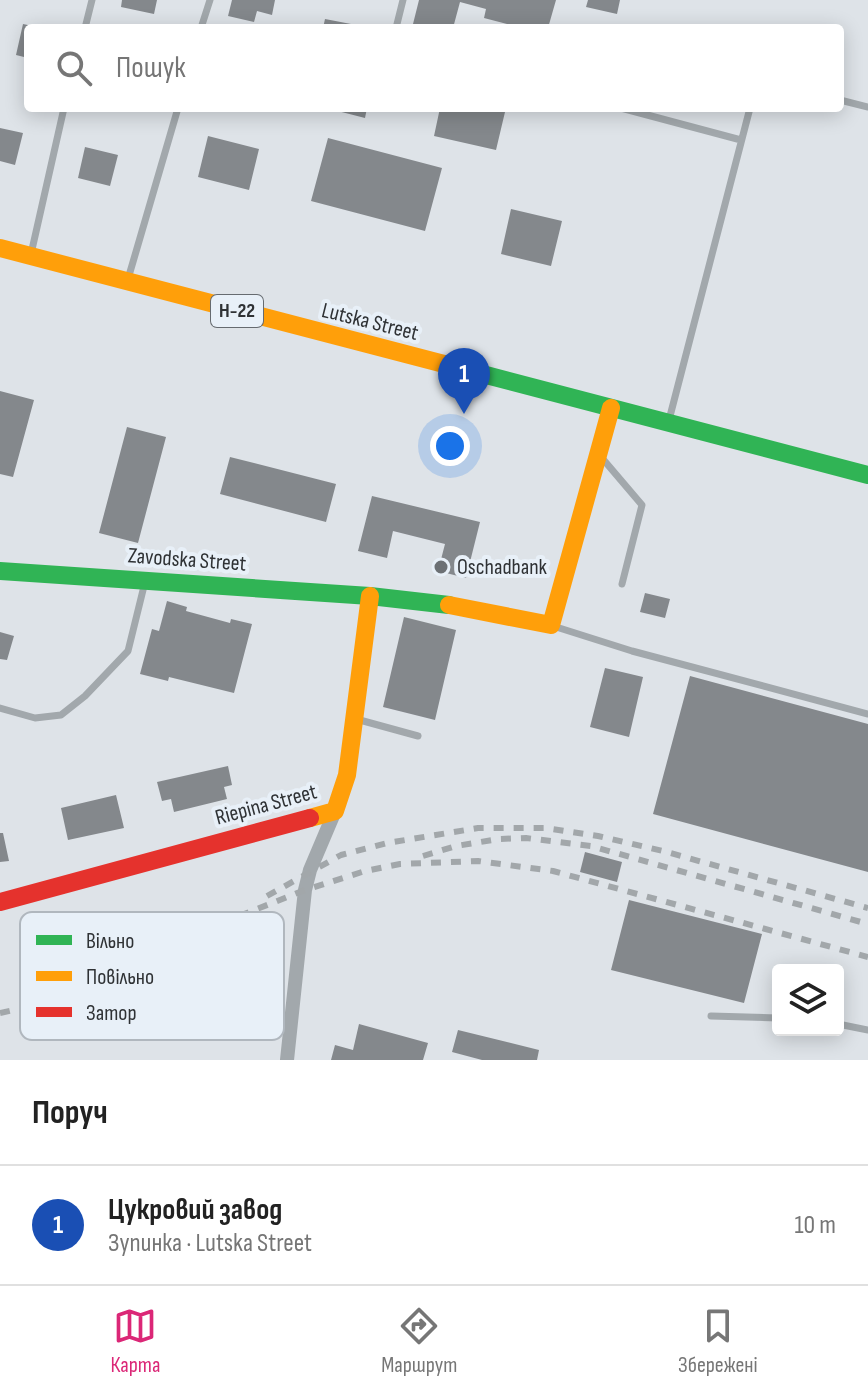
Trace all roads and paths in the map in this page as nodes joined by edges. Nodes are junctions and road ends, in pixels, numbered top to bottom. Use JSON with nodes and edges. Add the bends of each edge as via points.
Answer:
{"nodes":[{"id":1,"x":92,"y":0,"type":"edge"},
{"id":2,"x":210,"y":0,"type":"edge"},
{"id":3,"x":403,"y":0,"type":"edge"},
{"id":4,"x":86,"y":24,"type":"edge"},
{"id":5,"x":202,"y":24,"type":"edge"},
{"id":6,"x":397,"y":24,"type":"edge"},
{"id":7,"x":844,"y":101,"type":"edge"},
{"id":8,"x":868,"y":107,"type":"edge"},
{"id":9,"x":63,"y":112,"type":"edge"},
{"id":10,"x":177,"y":112,"type":"edge"},
{"id":11,"x":636,"y":112,"type":"edge"},
{"id":12,"x":749,"y":112,"type":"edge"},
{"id":13,"x":741,"y":140,"type":"junction"},
{"id":14,"x":0,"y":248,"type":"edge"},
{"id":15,"x":30,"y":256,"type":"junction"},
{"id":16,"x":127,"y":282,"type":"junction"},
{"id":17,"x":611,"y":408,"type":"junction"},
{"id":18,"x":668,"y":422,"type":"junction"},
{"id":19,"x":598,"y":454,"type":"junction"},
{"id":20,"x":868,"y":475,"type":"edge"},
{"id":21,"x":0,"y":571,"type":"edge"},
{"id":22,"x":146,"y":581,"type":"junction"},
{"id":23,"x":622,"y":584,"type":"dead end"},
{"id":24,"x":370,"y":596,"type":"junction"},
{"id":25,"x":551,"y":625,"type":"junction"},
{"id":26,"x":0,"y":708,"type":"edge"},
{"id":27,"x":868,"y":714,"type":"edge"},
{"id":28,"x":354,"y":719,"type":"junction"},
{"id":29,"x":418,"y":736,"type":"dead end"},
{"id":30,"x":335,"y":811,"type":"junction"},
{"id":31,"x":0,"y":902,"type":"edge"},
{"id":32,"x":711,"y":1016,"type":"dead end"},
{"id":33,"x":772,"y":1018,"type":"edge"},
{"id":34,"x":844,"y":1025,"type":"edge"},
{"id":35,"x":868,"y":1030,"type":"edge"},
{"id":36,"x":287,"y":1060,"type":"edge"}],
"edges":[{"from":1,"to":4,"type":"lane"},
{"from":2,"to":5,"type":"lane"},
{"from":3,"to":6,"type":"lane"},
{"from":7,"to":8,"type":"lane"},
{"from":9,"to":15,"type":"lane"},
{"from":10,"to":16,"type":"lane"},
{"from":11,"to":13,"type":"lane"},
{"from":12,"to":13,"type":"lane"},
{"from":13,"to":18,"type":"lane"},
{"from":14,"to":15,"type":"street","name":"Lutska Street","number":"Н-22"},
{"from":15,"to":16,"type":"street","name":"Lutska Street","number":"Н-22"},
{"from":16,"to":17,"type":"street","name":"Lutska Street","number":"Н-22"},
{"from":17,"to":18,"type":"street","name":"Lutska Street","number":"Н-22"},
{"from":17,"to":19,"type":"street"},
{"from":18,"to":20,"type":"street","name":"Lutska Street","number":"Н-22"},
{"from":19,"to":23,"type":"lane","via":[[642,505]]},
{"from":19,"to":25,"type":"street"},
{"from":21,"to":22,"type":"street","name":"Zavodska Street"},
{"from":22,"to":24,"type":"street","name":"Zavodska Street"},
{"from":22,"to":26,"type":"lane","via":[[128,651],[85,696],[61,715],[35,718]]},
{"from":24,"to":25,"type":"street","name":"Zavodska Street","via":[[463,606]]},
{"from":24,"to":28,"type":"street","name":"Riepina Street"},
{"from":25,"to":27,"type":"lane"},
{"from":28,"to":29,"type":"lane"},
{"from":28,"to":30,"type":"street","name":"Riepina Street","via":[[347,775]]},
{"from":30,"to":31,"type":"street","name":"Riepina Street"},
{"from":30,"to":36,"type":"street","via":[[305,890]]},
{"from":32,"to":33,"type":"lane"},
{"from":34,"to":35,"type":"lane"}]}
